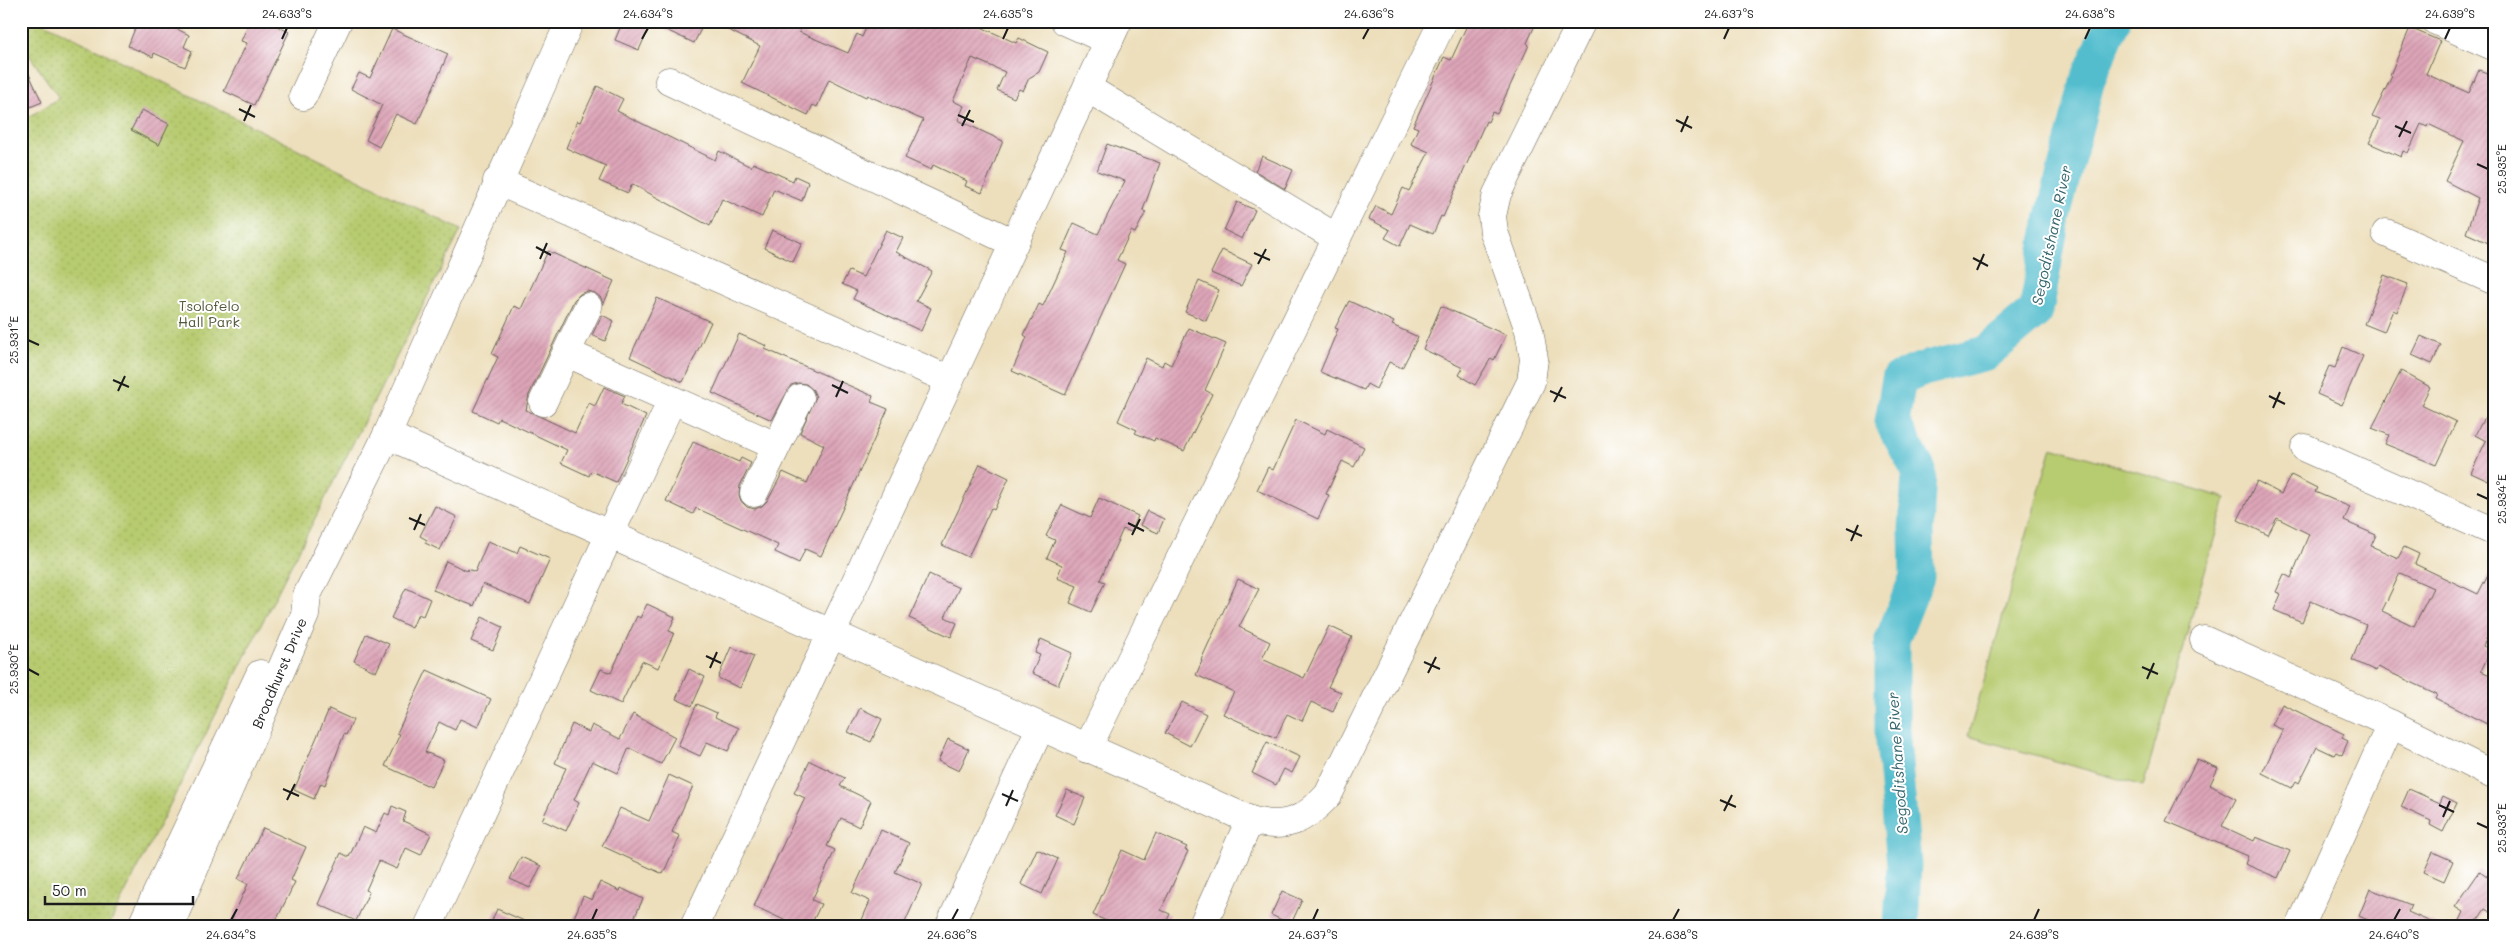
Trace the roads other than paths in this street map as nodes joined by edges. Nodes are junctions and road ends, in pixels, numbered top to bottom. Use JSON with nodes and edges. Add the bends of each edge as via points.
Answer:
{"nodes":[{"id":1,"x":338,"y":21,"type":"edge"},
{"id":2,"x":570,"y":21,"type":"edge"},
{"id":3,"x":1065,"y":21,"type":"edge"},
{"id":4,"x":1442,"y":21,"type":"edge"},
{"id":5,"x":1582,"y":21,"type":"edge"},
{"id":6,"x":2436,"y":21,"type":"edge"},
{"id":7,"x":1114,"y":31,"type":"edge"},
{"id":8,"x":2495,"y":47,"type":"edge"},
{"id":9,"x":669,"y":81,"type":"dead end"},
{"id":10,"x":1087,"y":88,"type":"junction"},
{"id":11,"x":303,"y":96,"type":"dead end"},
{"id":12,"x":497,"y":181,"type":"junction"},
{"id":13,"x":2386,"y":233,"type":"dead end"},
{"id":14,"x":1337,"y":238,"type":"junction"},
{"id":15,"x":1014,"y":243,"type":"junction"},
{"id":16,"x":2495,"y":280,"type":"edge"},
{"id":17,"x":588,"y":306,"type":"dead end"},
{"id":18,"x":567,"y":353,"type":"junction"},
{"id":19,"x":950,"y":380,"type":"junction"},
{"id":20,"x":800,"y":398,"type":"dead end"},
{"id":21,"x":672,"y":400,"type":"junction"},
{"id":22,"x":544,"y":402,"type":"dead end"},
{"id":23,"x":387,"y":435,"type":"junction"},
{"id":24,"x":776,"y":446,"type":"junction"},
{"id":25,"x":2304,"y":448,"type":"dead end"},
{"id":26,"x":754,"y":493,"type":"dead end"},
{"id":27,"x":2495,"y":532,"type":"edge"},
{"id":28,"x":610,"y":535,"type":"junction"},
{"id":29,"x":307,"y":595,"type":"junction"},
{"id":30,"x":832,"y":633,"type":"junction"},
{"id":31,"x":2204,"y":640,"type":"dead end"},
{"id":32,"x":2391,"y":724,"type":"junction"},
{"id":33,"x":1040,"y":728,"type":"junction"},
{"id":34,"x":1087,"y":749,"type":"junction"},
{"id":35,"x":2495,"y":776,"type":"edge"},
{"id":36,"x":1250,"y":820,"type":"junction"},
{"id":37,"x":140,"y":927,"type":"edge"},
{"id":38,"x":169,"y":927,"type":"edge"},
{"id":39,"x":428,"y":927,"type":"edge"},
{"id":40,"x":694,"y":927,"type":"edge"},
{"id":41,"x":949,"y":927,"type":"edge"},
{"id":42,"x":1202,"y":927,"type":"edge"},
{"id":43,"x":2300,"y":927,"type":"edge"}],
"edges":[{"from":1,"to":11,"type":"street"},
{"from":2,"to":12,"type":"street"},
{"from":3,"to":7,"type":"street"},
{"from":4,"to":14,"type":"street"},
{"from":5,"to":36,"type":"street","via":[[1497,194],[1492,216],[1494,232],[1529,330],[1534,359],[1531,382],[1328,795],[1298,820],[1272,824]]},
{"from":6,"to":8,"type":"street"},
{"from":7,"to":10,"type":"street"},
{"from":9,"to":15,"type":"street"},
{"from":10,"to":14,"type":"street"},
{"from":10,"to":15,"type":"street"},
{"from":12,"to":19,"type":"street"},
{"from":12,"to":23,"type":"street"},
{"from":13,"to":16,"type":"street"},
{"from":14,"to":34,"type":"street"},
{"from":15,"to":19,"type":"street"},
{"from":17,"to":18,"type":"street"},
{"from":18,"to":21,"type":"street"},
{"from":18,"to":22,"type":"street"},
{"from":19,"to":30,"type":"street"},
{"from":20,"to":24,"type":"street"},
{"from":21,"to":24,"type":"street"},
{"from":21,"to":28,"type":"street"},
{"from":23,"to":28,"type":"street"},
{"from":23,"to":29,"type":"street"},
{"from":24,"to":26,"type":"street"},
{"from":25,"to":27,"type":"street"},
{"from":28,"to":30,"type":"street"},
{"from":28,"to":39,"type":"street"},
{"from":29,"to":37,"type":"street","name":"Broadhurst Drive","via":[[289,611]]},
{"from":29,"to":38,"type":"street","name":"Broadhurst Drive","via":[[305,615]]},
{"from":30,"to":33,"type":"street"},
{"from":30,"to":40,"type":"street"},
{"from":31,"to":32,"type":"street"},
{"from":32,"to":35,"type":"street"},
{"from":32,"to":43,"type":"street"},
{"from":33,"to":34,"type":"street"},
{"from":33,"to":41,"type":"street"},
{"from":34,"to":36,"type":"street"},
{"from":36,"to":42,"type":"street"}]}
